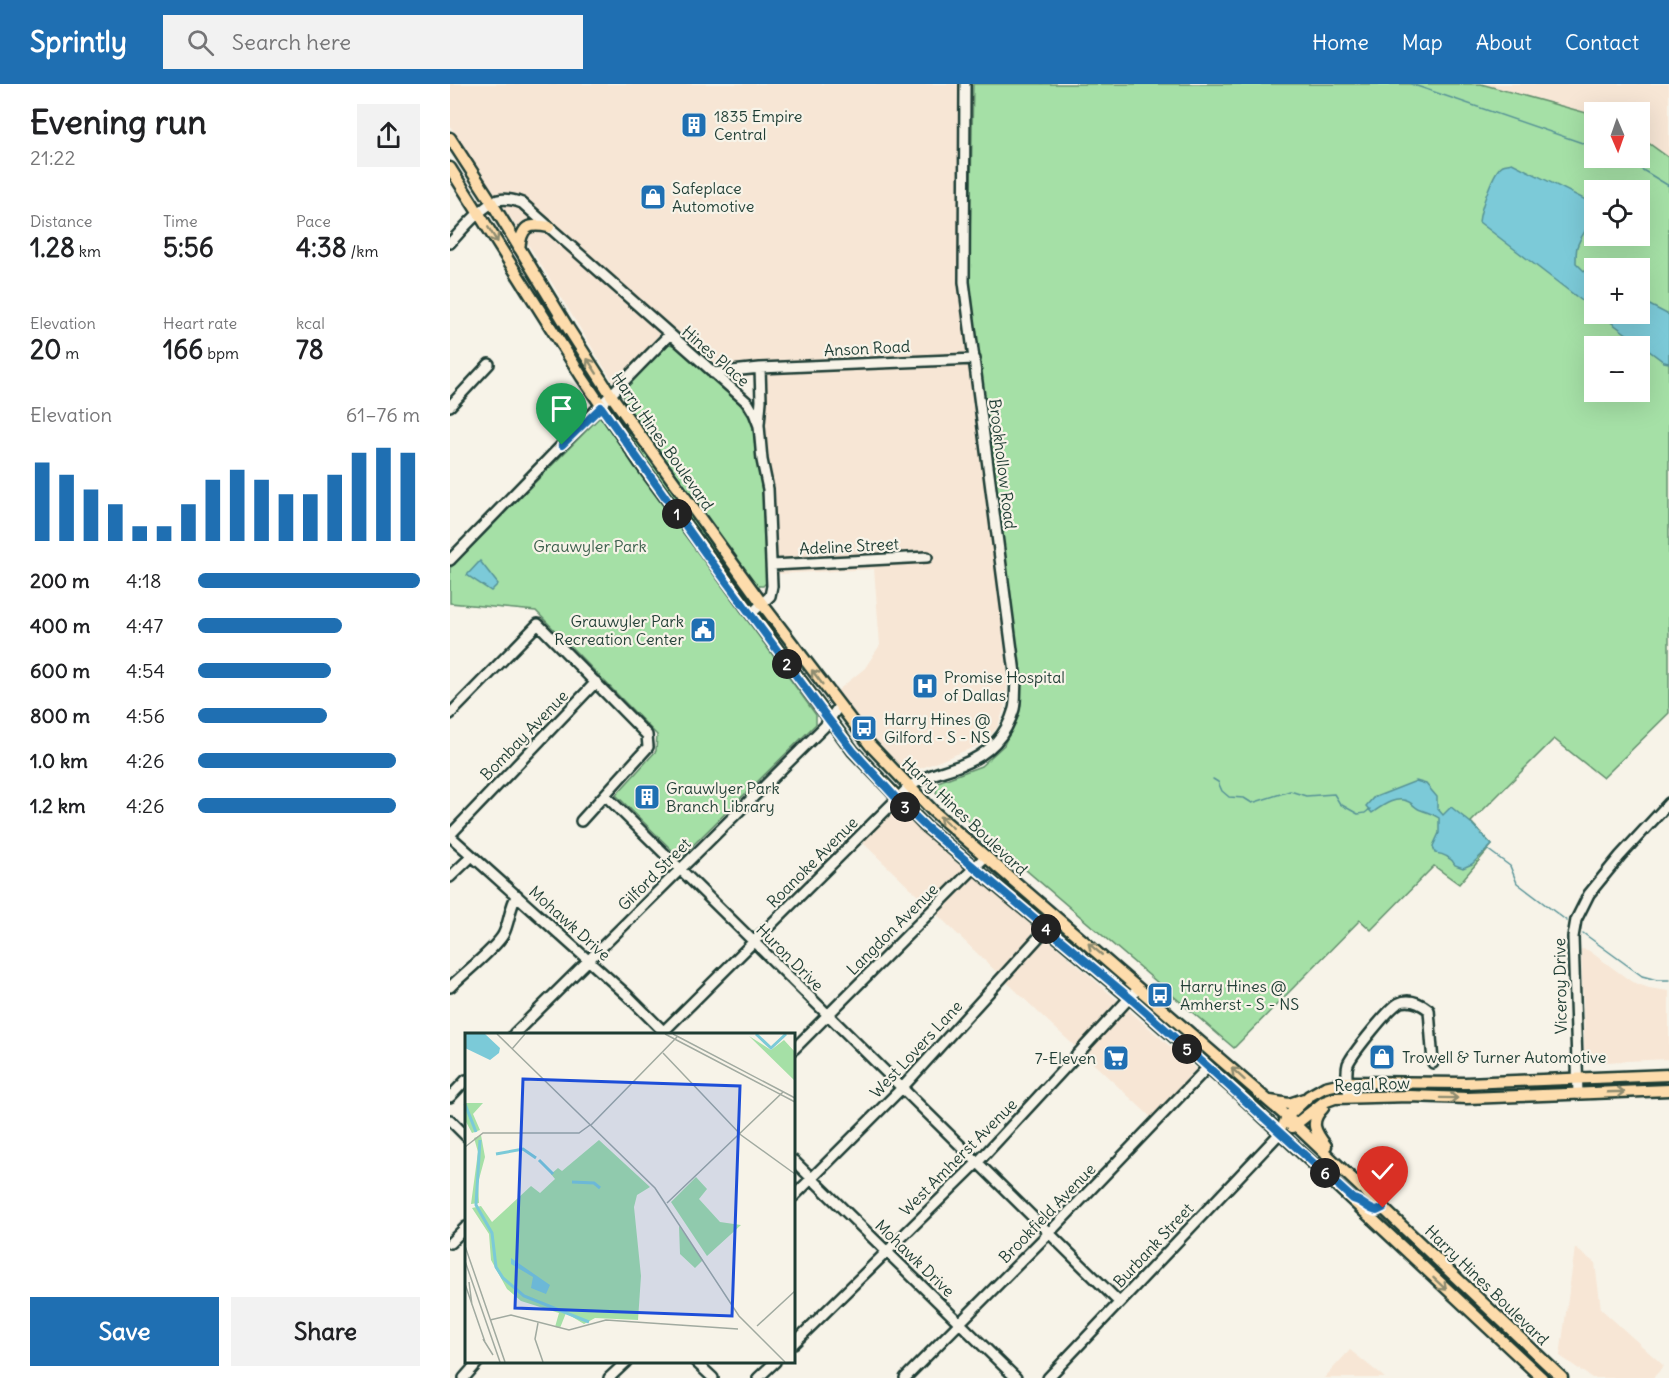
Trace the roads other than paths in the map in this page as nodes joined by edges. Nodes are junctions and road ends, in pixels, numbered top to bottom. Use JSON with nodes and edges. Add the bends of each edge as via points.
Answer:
{"nodes":[{"id":1,"x":965,"y":84,"type":"edge"},
{"id":2,"x":450,"y":138,"type":"edge"},
{"id":3,"x":450,"y":168,"type":"edge"},
{"id":4,"x":492,"y":203,"type":"junction"},
{"id":5,"x":479,"y":214,"type":"junction"},
{"id":6,"x":549,"y":227,"type":"junction"},
{"id":7,"x":450,"y":243,"type":"edge"},
{"id":8,"x":519,"y":248,"type":"junction"},
{"id":9,"x":556,"y":309,"type":"junction"},
{"id":10,"x":543,"y":316,"type":"junction"},
{"id":11,"x":669,"y":334,"type":"junction"},
{"id":12,"x":975,"y":359,"type":"junction"},
{"id":13,"x":489,"y":364,"type":"dead end"},
{"id":14,"x":760,"y":368,"type":"junction"},
{"id":15,"x":713,"y":373,"type":"junction"},
{"id":16,"x":611,"y":395,"type":"junction"},
{"id":17,"x":450,"y":406,"type":"edge"},
{"id":18,"x":601,"y":407,"type":"junction"},
{"id":19,"x":759,"y":426,"type":"junction"},
{"id":20,"x":927,"y":557,"type":"dead end"},
{"id":21,"x":450,"y":560,"type":"edge"},
{"id":22,"x":772,"y":565,"type":"junction"},
{"id":23,"x":763,"y":605,"type":"junction"},
{"id":24,"x":751,"y":614,"type":"junction"},
{"id":25,"x":596,"y":682,"type":"junction"},
{"id":26,"x":838,"y":706,"type":"junction"},
{"id":27,"x":450,"y":714,"type":"edge"},
{"id":28,"x":829,"y":720,"type":"junction"},
{"id":29,"x":909,"y":787,"type":"junction"},
{"id":30,"x":605,"y":795,"type":"junction"},
{"id":31,"x":897,"y":799,"type":"junction"},
{"id":32,"x":1669,"y":803,"type":"edge"},
{"id":33,"x":581,"y":821,"type":"dead end"},
{"id":34,"x":450,"y":836,"type":"edge"},
{"id":35,"x":471,"y":856,"type":"junction"},
{"id":36,"x":986,"y":857,"type":"junction"},
{"id":37,"x":680,"y":868,"type":"junction"},
{"id":38,"x":974,"y":868,"type":"junction"},
{"id":39,"x":450,"y":877,"type":"edge"},
{"id":40,"x":517,"y":896,"type":"junction"},
{"id":41,"x":1056,"y":918,"type":"junction"},
{"id":42,"x":1046,"y":929,"type":"junction"},
{"id":43,"x":753,"y":941,"type":"junction"},
{"id":44,"x":589,"y":961,"type":"junction"},
{"id":45,"x":450,"y":987,"type":"edge"},
{"id":46,"x":1139,"y":987,"type":"junction"},
{"id":47,"x":1130,"y":998,"type":"junction"},
{"id":48,"x":827,"y":1015,"type":"junction"},
{"id":49,"x":516,"y":1033,"type":"edge"},
{"id":50,"x":663,"y":1033,"type":"edge"},
{"id":51,"x":665,"y":1033,"type":"edge"},
{"id":52,"x":795,"y":1048,"type":"edge"},
{"id":53,"x":1433,"y":1063,"type":"dead end"},
{"id":54,"x":1208,"y":1067,"type":"junction"},
{"id":55,"x":1669,"y":1075,"type":"edge"},
{"id":56,"x":1577,"y":1078,"type":"junction"},
{"id":57,"x":465,"y":1081,"type":"edge"},
{"id":58,"x":1347,"y":1082,"type":"junction"},
{"id":59,"x":1434,"y":1082,"type":"junction"},
{"id":60,"x":1488,"y":1082,"type":"junction"},
{"id":61,"x":902,"y":1088,"type":"junction"},
{"id":62,"x":1669,"y":1090,"type":"edge"},
{"id":63,"x":1578,"y":1094,"type":"junction"},
{"id":64,"x":450,"y":1096,"type":"edge"},
{"id":65,"x":1309,"y":1096,"type":"junction"},
{"id":66,"x":1392,"y":1096,"type":"junction"},
{"id":67,"x":1348,"y":1097,"type":"junction"},
{"id":68,"x":1488,"y":1097,"type":"junction"},
{"id":69,"x":1331,"y":1099,"type":"junction"},
{"id":70,"x":1269,"y":1101,"type":"junction"},
{"id":71,"x":1287,"y":1117,"type":"junction"},
{"id":72,"x":450,"y":1120,"type":"edge"},
{"id":73,"x":1296,"y":1125,"type":"junction"},
{"id":74,"x":1281,"y":1132,"type":"junction"},
{"id":75,"x":465,"y":1135,"type":"edge"},
{"id":76,"x":795,"y":1162,"type":"edge"},
{"id":77,"x":977,"y":1163,"type":"junction"},
{"id":78,"x":1344,"y":1170,"type":"junction"},
{"id":79,"x":811,"y":1178,"type":"junction"},
{"id":80,"x":795,"y":1195,"type":"edge"},
{"id":81,"x":1353,"y":1199,"type":"junction"},
{"id":82,"x":1383,"y":1208,"type":"junction"},
{"id":83,"x":465,"y":1228,"type":"edge"},
{"id":84,"x":1049,"y":1233,"type":"junction"},
{"id":85,"x":450,"y":1243,"type":"edge"},
{"id":86,"x":886,"y":1251,"type":"junction"},
{"id":87,"x":1430,"y":1252,"type":"junction"},
{"id":88,"x":1419,"y":1264,"type":"junction"},
{"id":89,"x":1119,"y":1302,"type":"junction"},
{"id":90,"x":961,"y":1323,"type":"junction"},
{"id":91,"x":795,"y":1342,"type":"edge"},
{"id":92,"x":477,"y":1363,"type":"edge"},
{"id":93,"x":625,"y":1363,"type":"edge"},
{"id":94,"x":697,"y":1363,"type":"edge"},
{"id":95,"x":774,"y":1363,"type":"edge"},
{"id":96,"x":1559,"y":1377,"type":"edge"},
{"id":97,"x":464,"y":1378,"type":"edge"},
{"id":98,"x":609,"y":1378,"type":"edge"},
{"id":99,"x":713,"y":1378,"type":"edge"},
{"id":100,"x":758,"y":1378,"type":"edge"},
{"id":101,"x":905,"y":1378,"type":"edge"},
{"id":102,"x":1016,"y":1378,"type":"edge"},
{"id":103,"x":1048,"y":1378,"type":"edge"},
{"id":104,"x":1542,"y":1378,"type":"edge"}],
"edges":[{"from":1,"to":12,"type":"street","name":"Brookhollow Road","via":[[964,282]]},
{"from":2,"to":4,"type":"main road","name":"Harry Hines Boulevard"},
{"from":3,"to":5,"type":"main road","name":"Harry Hines Boulevard"},
{"from":4,"to":5,"type":"street"},
{"from":4,"to":6,"type":"street","name":"Hines Place","via":[[505,199],[522,203]]},
{"from":4,"to":8,"type":"main road","name":"Harry Hines Boulevard"},
{"from":5,"to":7,"type":"street"},
{"from":5,"to":10,"type":"main road","name":"Harry Hines Boulevard","one_way":true},
{"from":6,"to":8,"type":"main road","via":[[532,225],[525,229]]},
{"from":6,"to":11,"type":"street","name":"Hines Place"},
{"from":8,"to":9,"type":"main road","name":"Harry Hines Boulevard"},
{"from":9,"to":10,"type":"main road"},
{"from":16,"to":9,"type":"main road","name":"Harry Hines Boulevard","one_way":true},
{"from":10,"to":18,"type":"main road","name":"Harry Hines Boulevard"},
{"from":11,"to":15,"type":"street","name":"Hines Place"},
{"from":11,"to":16,"type":"street"},
{"from":12,"to":14,"type":"street","name":"Anson Road"},
{"from":12,"to":29,"type":"street","name":"Brookhollow Road","via":[[1016,681],[1014,708],[1001,737],[983,755],[921,778]]},
{"from":13,"to":17,"type":"street"},
{"from":14,"to":15,"type":"street","name":"Anson Road"},
{"from":14,"to":19,"type":"street"},
{"from":15,"to":19,"type":"street","name":"Hines Place","via":[[748,403]]},
{"from":16,"to":18,"type":"street"},
{"from":16,"to":23,"type":"main road","name":"Harry Hines Boulevard"},
{"from":18,"to":21,"type":"street"},
{"from":18,"to":24,"type":"main road","name":"Harry Hines Boulevard"},
{"from":19,"to":22,"type":"street","name":"Hines Place","via":[[770,506]]},
{"from":20,"to":22,"type":"street","name":"Adeline Street"},
{"from":22,"to":23,"type":"street","name":"Hines Place","via":[[772,593]]},
{"from":23,"to":24,"type":"street"},
{"from":26,"to":23,"type":"main road","name":"Harry Hines Boulevard","one_way":true},
{"from":24,"to":28,"type":"main road","name":"Harry Hines Boulevard"},
{"from":25,"to":27,"type":"street","via":[[538,624]]},
{"from":25,"to":30,"type":"street","via":[[649,741],[648,747]]},
{"from":25,"to":34,"type":"street","name":"Bombay Avenue"},
{"from":26,"to":28,"type":"street","name":"Gilford Street"},
{"from":26,"to":29,"type":"main road","name":"Harry Hines Boulevard"},
{"from":28,"to":31,"type":"main road","name":"Harry Hines Boulevard"},
{"from":28,"to":37,"type":"street","name":"Gilford Street"},
{"from":29,"to":31,"type":"street","name":"Roanoke Avenue"},
{"from":36,"to":29,"type":"main road","name":"Harry Hines Boulevard","one_way":true},
{"from":30,"to":33,"type":"street"},
{"from":30,"to":37,"type":"street","name":"Huron Drive"},
{"from":31,"to":38,"type":"main road","name":"Harry Hines Boulevard"},
{"from":31,"to":43,"type":"street","name":"Roanoke Avenue"},
{"from":32,"to":56,"type":"street","name":"Viceroy Drive","via":[[1589,894],[1576,920],[1573,937]]},
{"from":34,"to":35,"type":"street","name":"Mohawk Drive"},
{"from":35,"to":39,"type":"street"},
{"from":35,"to":40,"type":"street","name":"Mohawk Drive"},
{"from":36,"to":38,"type":"street","name":"Langdon Avenue"},
{"from":36,"to":41,"type":"main road","name":"Harry Hines Boulevard"},
{"from":37,"to":43,"type":"street","name":"Huron Drive"},
{"from":37,"to":44,"type":"street","name":"Gilford Street"},
{"from":38,"to":42,"type":"main road","name":"Harry Hines Boulevard"},
{"from":38,"to":48,"type":"street","name":"Langdon Avenue"},
{"from":40,"to":44,"type":"street","name":"Mohawk Drive"},
{"from":40,"to":45,"type":"street","via":[[501,938]]},
{"from":41,"to":42,"type":"street","name":"West Lovers Lane"},
{"from":46,"to":41,"type":"main road","name":"Harry Hines Boulevard","one_way":true},
{"from":42,"to":47,"type":"main road","name":"Harry Hines Boulevard"},
{"from":42,"to":61,"type":"street","name":"West Lovers Lane"},
{"from":43,"to":48,"type":"street","name":"Huron Drive"},
{"from":43,"to":51,"type":"street","name":"Roanoke Avenue"},
{"from":44,"to":49,"type":"street","name":"Gilford Street"},
{"from":44,"to":50,"type":"street","name":"Mohawk Drive"},
{"from":46,"to":47,"type":"street","name":"West Amherst Avenue"},
{"from":70,"to":46,"type":"main road","name":"Harry Hines Boulevard","one_way":true},
{"from":47,"to":54,"type":"main road","name":"Harry Hines Boulevard"},
{"from":47,"to":77,"type":"street","name":"West Amherst Avenue"},
{"from":48,"to":52,"type":"street","name":"Langdon Avenue"},
{"from":48,"to":61,"type":"street","name":"Huron Drive"},
{"from":53,"to":58,"type":"street","via":[[1429,1010],[1407,1001],[1393,1008],[1358,1048],[1348,1065]]},
{"from":54,"to":74,"type":"main road","name":"Harry Hines Boulevard"},
{"from":54,"to":84,"type":"street","name":"Brookfield Avenue"},
{"from":55,"to":56,"type":"main road","name":"Regal Row"},
{"from":56,"to":60,"type":"main road","name":"Regal Row"},
{"from":56,"to":63,"type":"street","name":"Viceroy Drive"},
{"from":57,"to":64,"type":"street"},
{"from":58,"to":59,"type":"main road","name":"Regal Row"},
{"from":58,"to":65,"type":"main road","name":"Regal Row"},
{"from":58,"to":67,"type":"street"},
{"from":59,"to":60,"type":"main road","name":"Regal Row"},
{"from":59,"to":66,"type":"main road","via":[[1399,1090]]},
{"from":60,"to":68,"type":"main road"},
{"from":61,"to":77,"type":"street","name":"Huron Drive"},
{"from":61,"to":79,"type":"street","name":"West Lovers Lane"},
{"from":63,"to":62,"type":"main road","name":"Regal Row","one_way":true},
{"from":63,"to":68,"type":"main road","name":"Regal Row"},
{"from":65,"to":70,"type":"main road","via":[[1293,1103]]},
{"from":65,"to":71,"type":"main road","name":"Regal Row"},
{"from":66,"to":67,"type":"main road","name":"Regal Row"},
{"from":66,"to":68,"type":"main road","name":"Regal Row","one_way":true},
{"from":67,"to":69,"type":"main road","name":"Regal Row"},
{"from":69,"to":73,"type":"main road","name":"Regal Row"},
{"from":69,"to":78,"type":"main road","via":[[1316,1116],[1314,1129]]},
{"from":70,"to":71,"type":"main road","name":"Harry Hines Boulevard"},
{"from":71,"to":73,"type":"main road","name":"Harry Hines Boulevard"},
{"from":71,"to":74,"type":"main road","name":"Regal Row"},
{"from":72,"to":75,"type":"street"},
{"from":73,"to":74,"type":"main road","name":"Regal Row"},
{"from":73,"to":78,"type":"main road","name":"Harry Hines Boulevard"},
{"from":74,"to":81,"type":"main road","name":"Harry Hines Boulevard"},
{"from":74,"to":89,"type":"street","name":"Burbank Street"},
{"from":76,"to":79,"type":"street","name":"Mohawk Drive"},
{"from":77,"to":84,"type":"street","name":"Huron Drive"},
{"from":77,"to":86,"type":"street","name":"West Amherst Avenue"},
{"from":78,"to":82,"type":"main road","name":"Harry Hines Boulevard"},
{"from":79,"to":80,"type":"street","name":"West Lovers Lane"},
{"from":79,"to":86,"type":"street","name":"Mohawk Drive"},
{"from":81,"to":82,"type":"main road","via":[[1372,1210]]},
{"from":81,"to":88,"type":"main road","name":"Harry Hines Boulevard"},
{"from":82,"to":87,"type":"main road","name":"Harry Hines Boulevard"},
{"from":83,"to":85,"type":"street"},
{"from":84,"to":89,"type":"street","name":"Huron Drive"},
{"from":84,"to":90,"type":"street","name":"Brookfield Avenue"},
{"from":86,"to":90,"type":"street","name":"Mohawk Drive"},
{"from":86,"to":91,"type":"street","name":"West Amherst Avenue"},
{"from":87,"to":88,"type":"main road"},
{"from":87,"to":96,"type":"main road","name":"Harry Hines Boulevard"},
{"from":88,"to":104,"type":"main road","name":"Harry Hines Boulevard","one_way":true},
{"from":89,"to":103,"type":"street","name":"Burbank Street"},
{"from":90,"to":101,"type":"street","name":"Brookfield Avenue"},
{"from":90,"to":102,"type":"street","name":"Mohawk Drive"},
{"from":92,"to":97,"type":"street"},
{"from":93,"to":98,"type":"street"},
{"from":94,"to":99,"type":"street"},
{"from":95,"to":100,"type":"street"}]}
